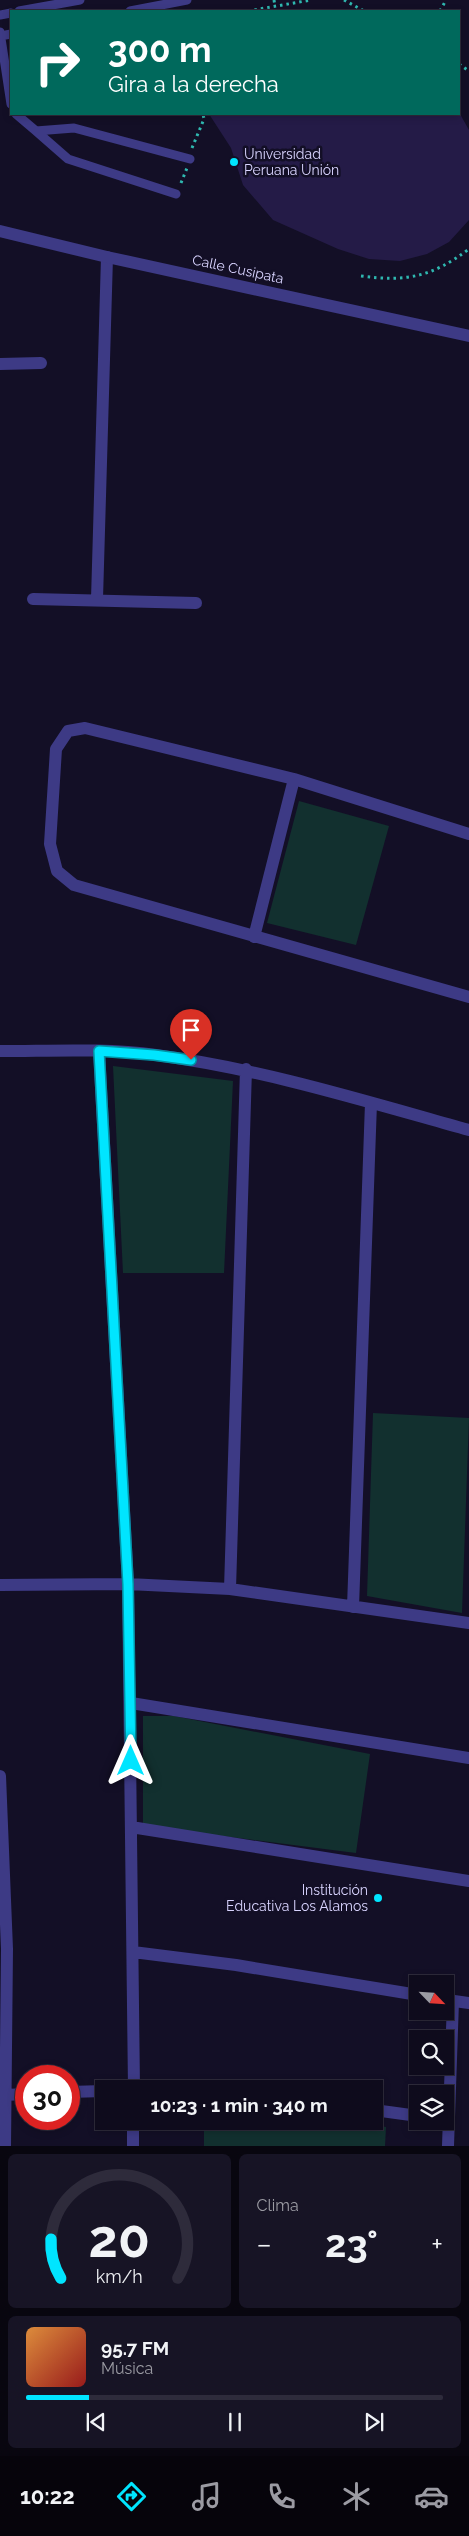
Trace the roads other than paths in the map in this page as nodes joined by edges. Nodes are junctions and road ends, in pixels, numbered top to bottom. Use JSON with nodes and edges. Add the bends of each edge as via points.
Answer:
{"nodes":[{"id":1,"x":80,"y":0,"type":"edge"},
{"id":2,"x":186,"y":0,"type":"edge"},
{"id":3,"x":25,"y":10,"type":"edge"},
{"id":4,"x":135,"y":10,"type":"edge"},
{"id":5,"x":0,"y":35,"type":"edge"},
{"id":6,"x":10,"y":98,"type":"edge"},
{"id":7,"x":17,"y":115,"type":"edge"},
{"id":8,"x":36,"y":131,"type":"junction"},
{"id":9,"x":190,"y":158,"type":"dead end"},
{"id":10,"x":176,"y":194,"type":"dead end"},
{"id":11,"x":0,"y":231,"type":"edge"},
{"id":12,"x":107,"y":257,"type":"junction"},
{"id":13,"x":469,"y":336,"type":"edge"},
{"id":14,"x":42,"y":363,"type":"dead end"},
{"id":15,"x":0,"y":364,"type":"edge"},
{"id":16,"x":33,"y":599,"type":"dead end"},
{"id":17,"x":97,"y":599,"type":"junction"},
{"id":18,"x":196,"y":603,"type":"dead end"},
{"id":19,"x":294,"y":779,"type":"junction"},
{"id":20,"x":469,"y":834,"type":"edge"},
{"id":21,"x":254,"y":937,"type":"junction"},
{"id":22,"x":469,"y":997,"type":"edge"},
{"id":23,"x":0,"y":1051,"type":"edge"},
{"id":24,"x":99,"y":1051,"type":"junction"},
{"id":25,"x":246,"y":1069,"type":"junction"},
{"id":26,"x":371,"y":1103,"type":"junction"},
{"id":27,"x":469,"y":1130,"type":"edge"},
{"id":28,"x":128,"y":1584,"type":"junction"},
{"id":29,"x":0,"y":1585,"type":"edge"},
{"id":30,"x":230,"y":1589,"type":"junction"},
{"id":31,"x":353,"y":1606,"type":"junction"},
{"id":32,"x":469,"y":1623,"type":"edge"},
{"id":33,"x":131,"y":1703,"type":"junction"},
{"id":34,"x":469,"y":1758,"type":"edge"},
{"id":35,"x":0,"y":1776,"type":"edge"},
{"id":36,"x":131,"y":1827,"type":"junction"},
{"id":37,"x":469,"y":1882,"type":"edge"},
{"id":38,"x":133,"y":1952,"type":"junction"},
{"id":39,"x":409,"y":1994,"type":"edge"},
{"id":40,"x":454,"y":2002,"type":"edge"},
{"id":41,"x":469,"y":2003,"type":"edge"},
{"id":42,"x":449,"y":2020,"type":"edge"},
{"id":43,"x":134,"y":2080,"type":"edge"},
{"id":44,"x":448,"y":2085,"type":"edge"},
{"id":45,"x":95,"y":2091,"type":"edge"},
{"id":46,"x":80,"y":2092,"type":"edge"},
{"id":47,"x":5,"y":2094,"type":"junction"},
{"id":48,"x":15,"y":2094,"type":"edge"},
{"id":49,"x":383,"y":2111,"type":"edge"},
{"id":50,"x":409,"y":2115,"type":"edge"},
{"id":51,"x":133,"y":2130,"type":"edge"},
{"id":52,"x":447,"y":2130,"type":"edge"},
{"id":53,"x":5,"y":2146,"type":"edge"},
{"id":54,"x":133,"y":2146,"type":"edge"},
{"id":55,"x":448,"y":2146,"type":"edge"}],
"edges":[{"from":1,"to":3,"type":"lane"},
{"from":2,"to":4,"type":"lane"},
{"from":5,"to":6,"type":"lane"},
{"from":7,"to":8,"type":"lane"},
{"from":8,"to":9,"type":"lane","via":[[74,128]]},
{"from":8,"to":10,"type":"lane","via":[[68,159]]},
{"from":11,"to":12,"type":"street","name":"Calle Cusipata"},
{"from":12,"to":13,"type":"street","name":"Calle Cusipata"},
{"from":12,"to":17,"type":"street"},
{"from":14,"to":15,"type":"street"},
{"from":16,"to":17,"type":"street"},
{"from":17,"to":18,"type":"street"},
{"from":19,"to":20,"type":"street"},
{"from":19,"to":21,"type":"street"},
{"from":19,"to":21,"type":"street","via":[[85,728],[68,731],[56,749],[50,844],[57,871],[74,885]]},
{"from":21,"to":22,"type":"street"},
{"from":23,"to":24,"type":"street"},
{"from":24,"to":25,"type":"street","via":[[154,1055]]},
{"from":24,"to":28,"type":"street"},
{"from":25,"to":26,"type":"street"},
{"from":25,"to":30,"type":"street"},
{"from":26,"to":27,"type":"street"},
{"from":26,"to":31,"type":"street"},
{"from":28,"to":29,"type":"street"},
{"from":28,"to":30,"type":"street"},
{"from":28,"to":33,"type":"street"},
{"from":30,"to":31,"type":"street"},
{"from":31,"to":32,"type":"street"},
{"from":33,"to":34,"type":"street"},
{"from":33,"to":36,"type":"street"},
{"from":35,"to":47,"type":"street","via":[[7,1949]]},
{"from":36,"to":37,"type":"street"},
{"from":36,"to":38,"type":"street"},
{"from":38,"to":39,"type":"street"},
{"from":38,"to":43,"type":"street"},
{"from":40,"to":41,"type":"street"},
{"from":42,"to":44,"type":"street"},
{"from":45,"to":46,"type":"street"},
{"from":47,"to":48,"type":"street"},
{"from":47,"to":53,"type":"street"},
{"from":49,"to":50,"type":"street"},
{"from":51,"to":54,"type":"street"},
{"from":52,"to":55,"type":"street"}]}
